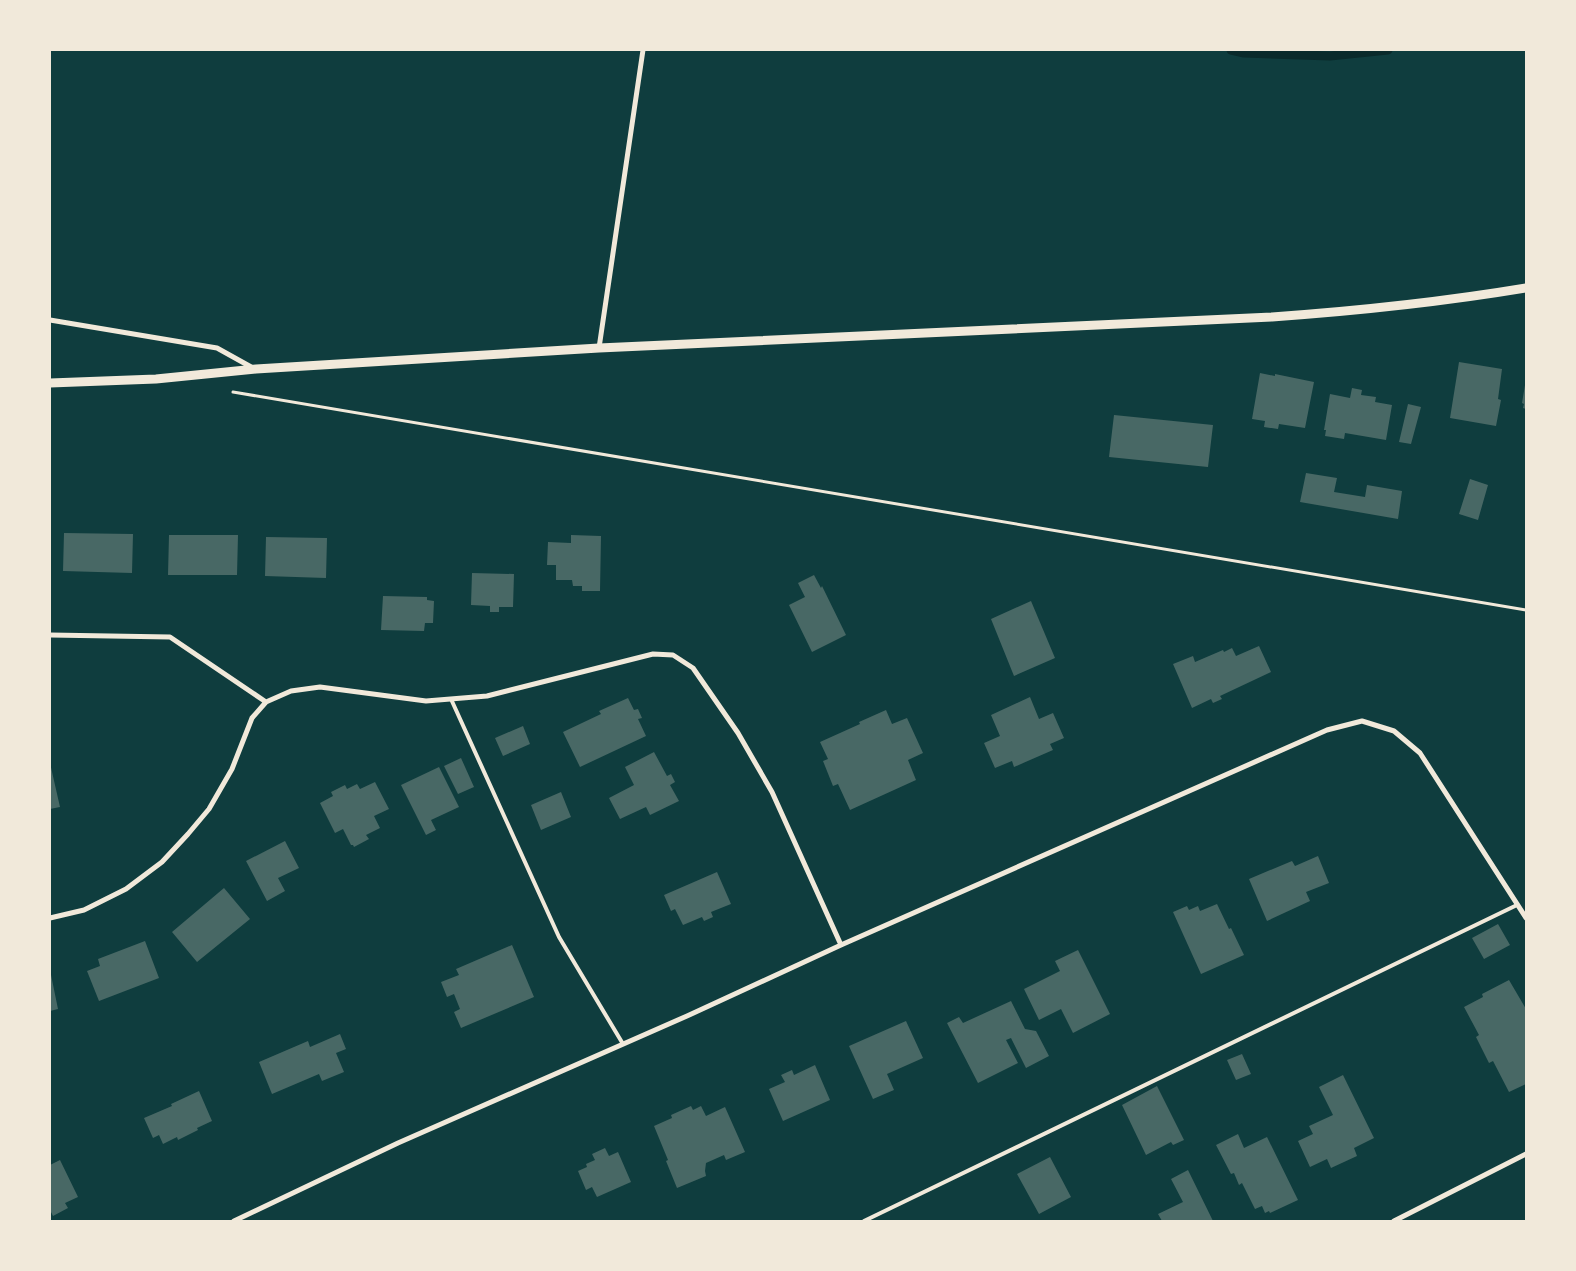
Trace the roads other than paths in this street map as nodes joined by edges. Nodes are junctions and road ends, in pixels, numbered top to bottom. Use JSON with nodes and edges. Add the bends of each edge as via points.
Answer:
{"nodes":[{"id":1,"x":643,"y":50,"type":"edge"},
{"id":2,"x":1526,"y":288,"type":"edge"},
{"id":3,"x":50,"y":320,"type":"edge"},
{"id":4,"x":599,"y":348,"type":"junction"},
{"id":5,"x":256,"y":369,"type":"junction"},
{"id":6,"x":50,"y":383,"type":"edge"},
{"id":7,"x":50,"y":635,"type":"edge"},
{"id":8,"x":451,"y":699,"type":"junction"},
{"id":9,"x":266,"y":702,"type":"junction"},
{"id":10,"x":1517,"y":905,"type":"junction"},
{"id":11,"x":50,"y":918,"type":"edge"},
{"id":12,"x":1526,"y":918,"type":"edge"},
{"id":13,"x":842,"y":945,"type":"junction"},
{"id":14,"x":623,"y":1044,"type":"junction"},
{"id":15,"x":1526,"y":1154,"type":"edge"},
{"id":16,"x":234,"y":1221,"type":"edge"},
{"id":17,"x":864,"y":1221,"type":"edge"},
{"id":18,"x":1394,"y":1221,"type":"edge"}],
"edges":[{"from":1,"to":4,"type":"street"},
{"from":2,"to":4,"type":"street","via":[[1383,308],[1282,316]]},
{"from":3,"to":5,"type":"street","via":[[217,348]]},
{"from":4,"to":5,"type":"street"},
{"from":5,"to":6,"type":"street","via":[[156,379]]},
{"from":7,"to":9,"type":"street","via":[[170,637]]},
{"from":8,"to":9,"type":"street","via":[[426,702],[320,687],[292,691]]},
{"from":8,"to":13,"type":"street","via":[[487,696],[653,654],[673,655],[693,668],[738,733],[772,792]]},
{"from":8,"to":14,"type":"lane","via":[[559,937]]},
{"from":9,"to":11,"type":"street","via":[[252,718],[232,769],[209,809],[162,862],[126,889],[84,910]]},
{"from":10,"to":12,"type":"street"},
{"from":10,"to":13,"type":"street","via":[[1420,753],[1394,731],[1362,722],[1328,730]]},
{"from":10,"to":17,"type":"lane"},
{"from":13,"to":14,"type":"street"},
{"from":14,"to":16,"type":"street","via":[[398,1143]]},
{"from":15,"to":18,"type":"street"}]}
